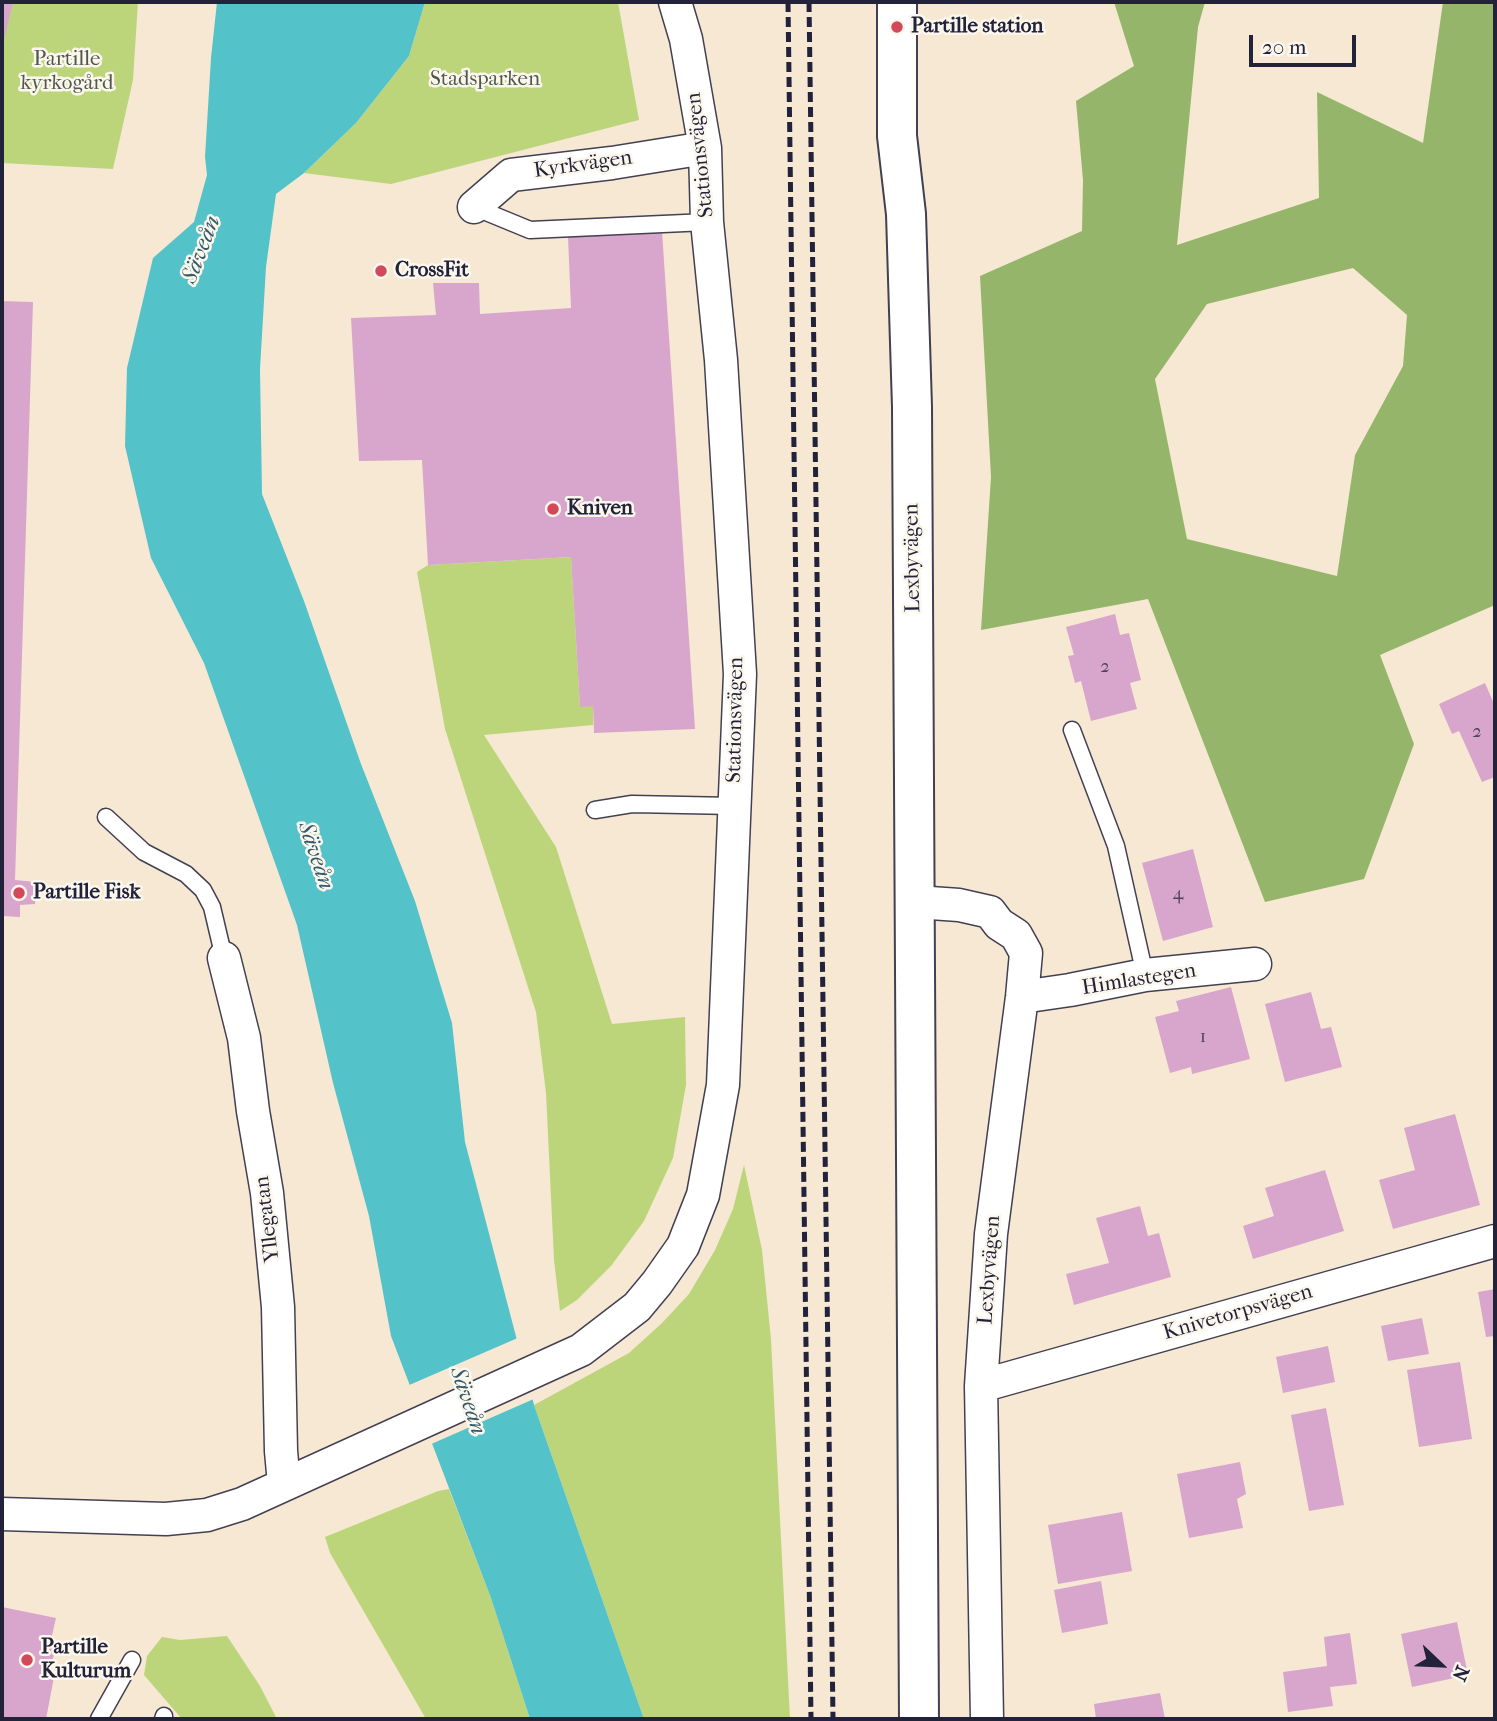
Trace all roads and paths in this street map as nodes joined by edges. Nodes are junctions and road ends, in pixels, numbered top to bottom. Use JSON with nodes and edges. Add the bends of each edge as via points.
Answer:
{"nodes":[{"id":1,"x":675,"y":2,"type":"edge"},
{"id":2,"x":897,"y":2,"type":"edge"},
{"id":3,"x":918,"y":2,"type":"edge"},
{"id":4,"x":705,"y":148,"type":"junction"},
{"id":5,"x":474,"y":207,"type":"joint"},
{"id":6,"x":906,"y":215,"type":"junction"},
{"id":7,"x":707,"y":222,"type":"junction"},
{"id":8,"x":1072,"y":730,"type":"dead end"},
{"id":9,"x":734,"y":806,"type":"junction"},
{"id":10,"x":595,"y":810,"type":"dead end"},
{"id":11,"x":106,"y":817,"type":"dead end"},
{"id":12,"x":916,"y":902,"type":"junction"},
{"id":13,"x":224,"y":958,"type":"joint"},
{"id":14,"x":1255,"y":964,"type":"dead end"},
{"id":15,"x":1146,"y":975,"type":"junction"},
{"id":16,"x":1023,"y":997,"type":"junction"},
{"id":17,"x":1495,"y":1241,"type":"edge"},
{"id":18,"x":981,"y":1386,"type":"junction"},
{"id":19,"x":284,"y":1483,"type":"junction"},
{"id":20,"x":2,"y":1514,"type":"edge"},
{"id":21,"x":132,"y":1660,"type":"dead end"},
{"id":22,"x":99,"y":1719,"type":"edge"},
{"id":23,"x":919,"y":1719,"type":"edge"},
{"id":24,"x":987,"y":1719,"type":"edge"}],
"edges":[{"from":1,"to":4,"type":"street","name":"Stationsvägen","via":[[686,38]]},
{"from":2,"to":6,"type":"street","name":"Lexbyvägen","via":[[897,136]]},
{"from":3,"to":6,"type":"street","name":"Lexbyvägen","via":[[916,157]]},
{"from":4,"to":5,"type":"street","name":"Kyrkvägen","via":[[511,175]]},
{"from":4,"to":7,"type":"street","name":"Stationsvägen"},
{"from":5,"to":7,"type":"lane","via":[[530,230]]},
{"from":6,"to":12,"type":"street","name":"Lexbyvägen"},
{"from":7,"to":9,"type":"street","name":"Stationsvägen","via":[[721,360],[740,674]]},
{"from":8,"to":15,"type":"lane","via":[[1116,846]]},
{"from":9,"to":10,"type":"lane","via":[[632,804]]},
{"from":9,"to":19,"type":"street","name":"Stationsvägen","via":[[723,1085],[703,1195],[683,1246],[637,1307],[580,1350]]},
{"from":11,"to":13,"type":"lane","via":[[144,852],[186,874],[203,890],[212,907]]},
{"from":12,"to":16,"type":"street","name":"Lexbyvägen","via":[[990,912],[999,925],[1016,935],[1026,953]]},
{"from":12,"to":23,"type":"street","name":"Lexbyvägen"},
{"from":13,"to":19,"type":"street","name":"Yllegatan","via":[[244,1038],[267,1193],[278,1307]]},
{"from":14,"to":15,"type":"street","name":"Himlastegen"},
{"from":15,"to":16,"type":"street","name":"Himlastegen"},
{"from":16,"to":18,"type":"street","name":"Lexbyvägen","via":[[991,1234]]},
{"from":17,"to":18,"type":"street","name":"Knivetorpsvägen"},
{"from":18,"to":24,"type":"street","name":"Lexbyvägen"},
{"from":19,"to":20,"type":"street","via":[[207,1515],[166,1519]]},
{"from":21,"to":22,"type":"lane"}]}
